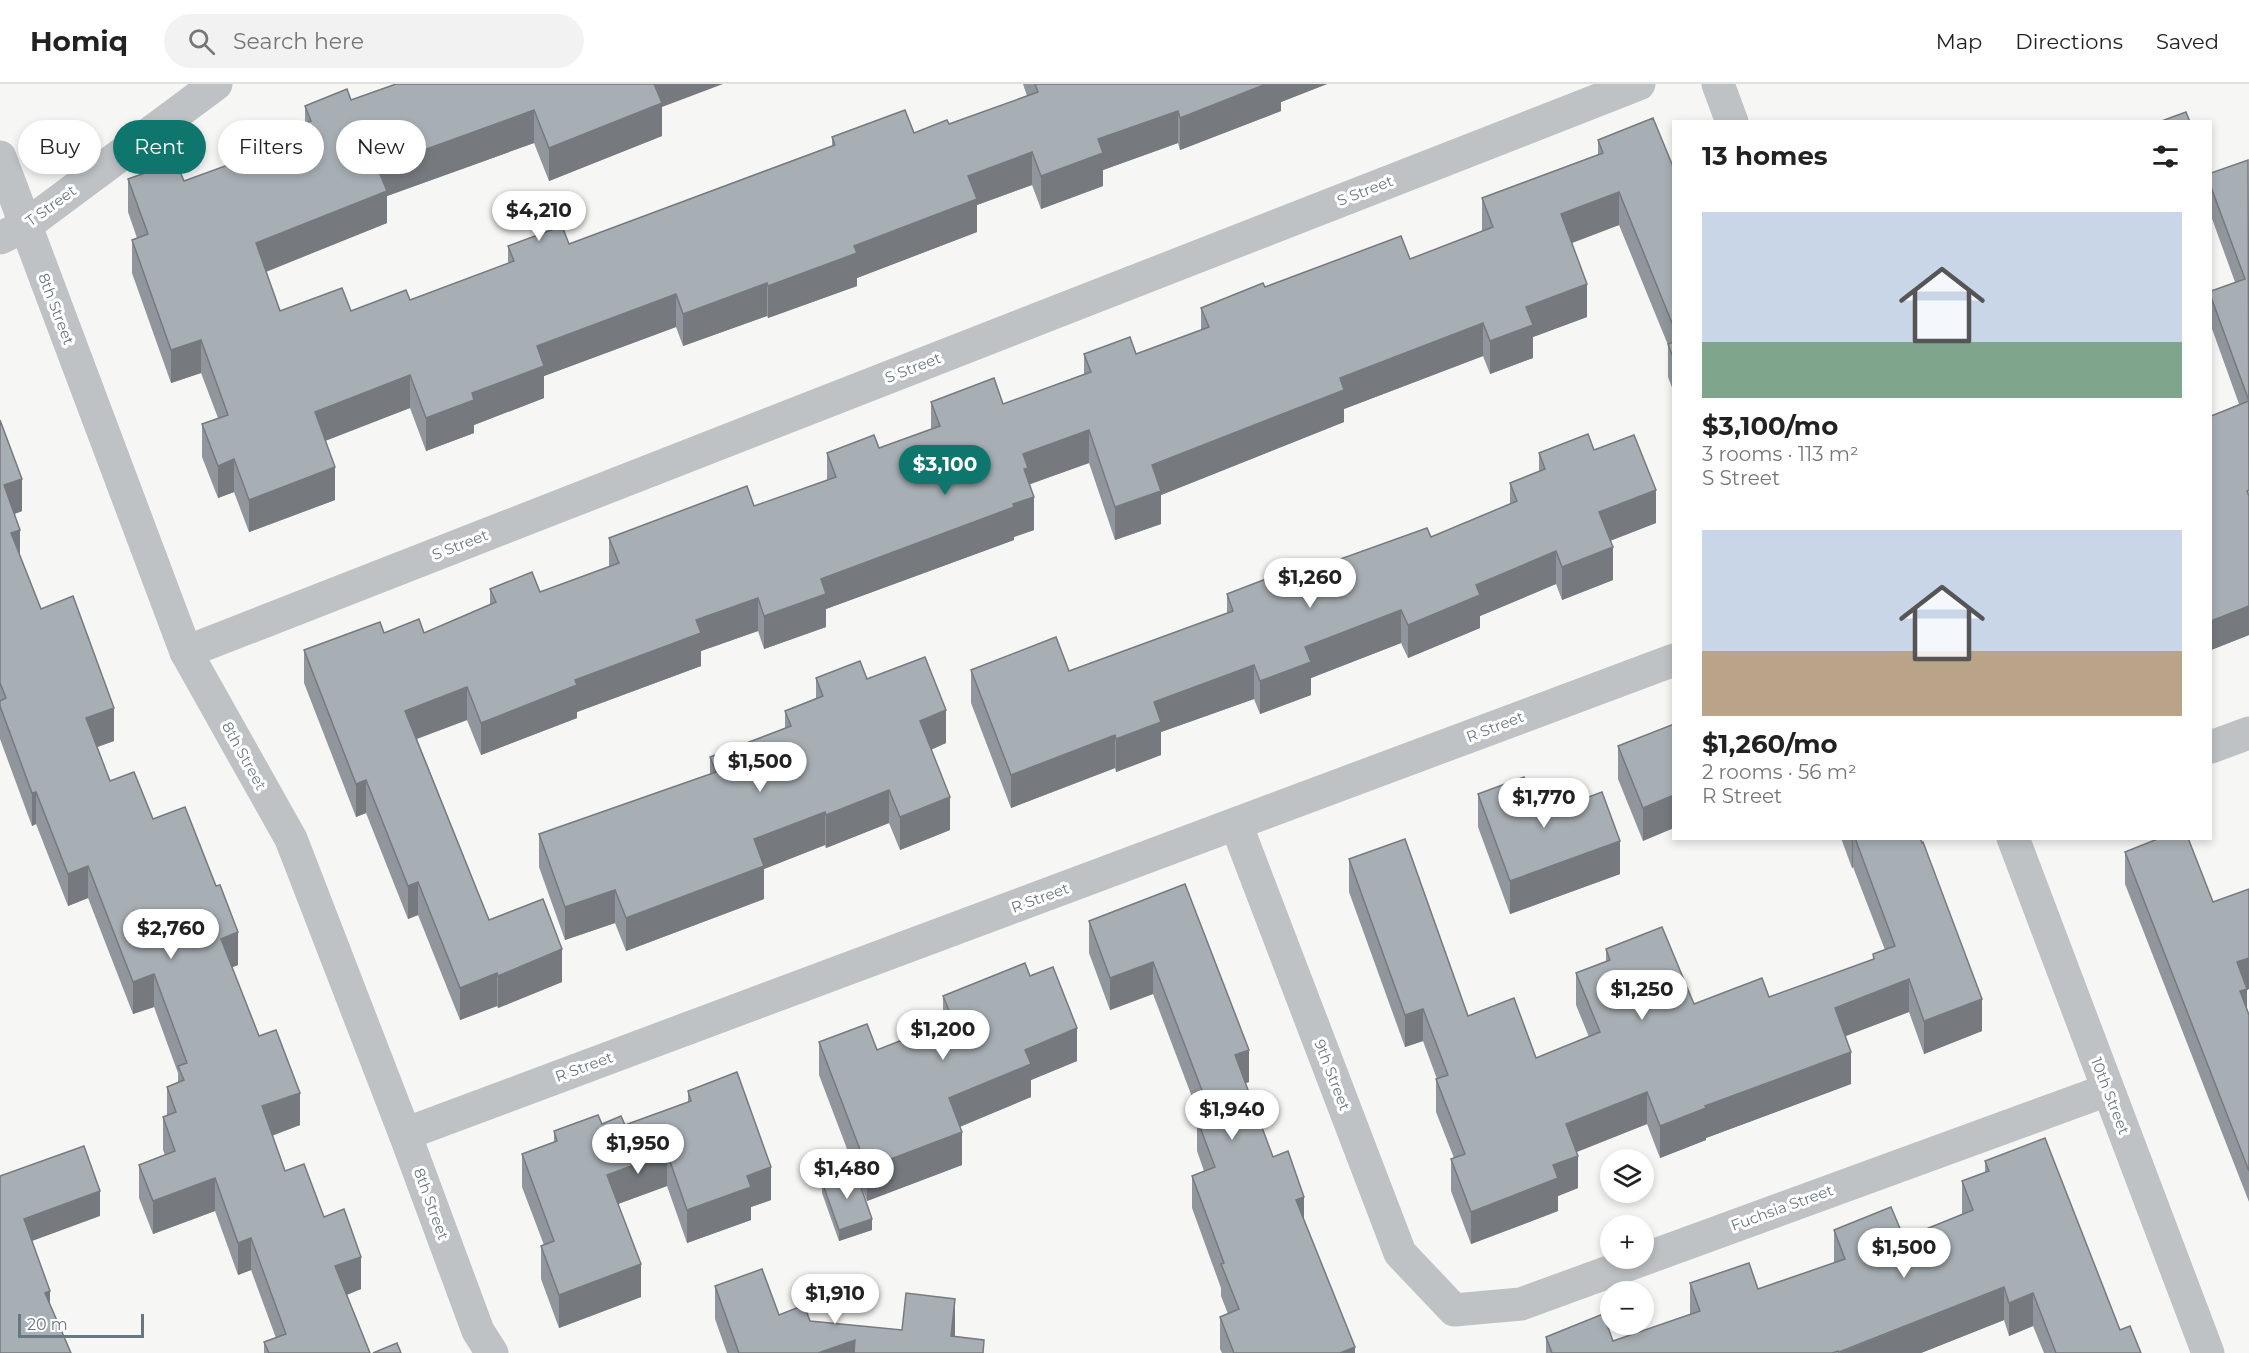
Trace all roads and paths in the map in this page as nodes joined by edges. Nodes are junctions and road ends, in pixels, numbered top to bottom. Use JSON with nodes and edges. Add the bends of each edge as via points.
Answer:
{"nodes":[{"id":1,"x":216,"y":84,"type":"edge"},
{"id":2,"x":1639,"y":84,"type":"edge"},
{"id":3,"x":1718,"y":84,"type":"edge"},
{"id":4,"x":1731,"y":120,"type":"edge"},
{"id":5,"x":0,"y":157,"type":"edge"},
{"id":6,"x":12,"y":232,"type":"edge"},
{"id":7,"x":186,"y":652,"type":"junction"},
{"id":8,"x":1672,"y":661,"type":"edge"},
{"id":9,"x":2249,"y":733,"type":"edge"},
{"id":10,"x":2212,"y":747,"type":"edge"},
{"id":11,"x":1236,"y":824,"type":"junction"},
{"id":12,"x":2014,"y":840,"type":"edge"},
{"id":13,"x":2107,"y":1090,"type":"junction"},
{"id":14,"x":405,"y":1134,"type":"junction"},
{"id":15,"x":1454,"y":1310,"type":"joint"},
{"id":16,"x":492,"y":1353,"type":"edge"},
{"id":17,"x":2208,"y":1353,"type":"edge"}],
"edges":[{"from":1,"to":6,"type":"street","name":"T Street"},
{"from":2,"to":7,"type":"street","name":"S Street"},
{"from":3,"to":4,"type":"street"},
{"from":5,"to":6,"type":"street","name":"8th Street"},
{"from":6,"to":7,"type":"street","name":"8th Street"},
{"from":7,"to":14,"type":"street","name":"8th Street","via":[[291,839]]},
{"from":8,"to":11,"type":"street","name":"R Street"},
{"from":9,"to":10,"type":"street"},
{"from":11,"to":14,"type":"street","name":"R Street"},
{"from":11,"to":15,"type":"street","name":"9th Street","via":[[1400,1253]]},
{"from":12,"to":13,"type":"street","name":"10th Street"},
{"from":13,"to":15,"type":"street","name":"Fuchsia Street","via":[[1521,1304]]},
{"from":13,"to":17,"type":"street","name":"10th Street"},
{"from":14,"to":16,"type":"street","name":"8th Street","via":[[478,1331]]}]}
